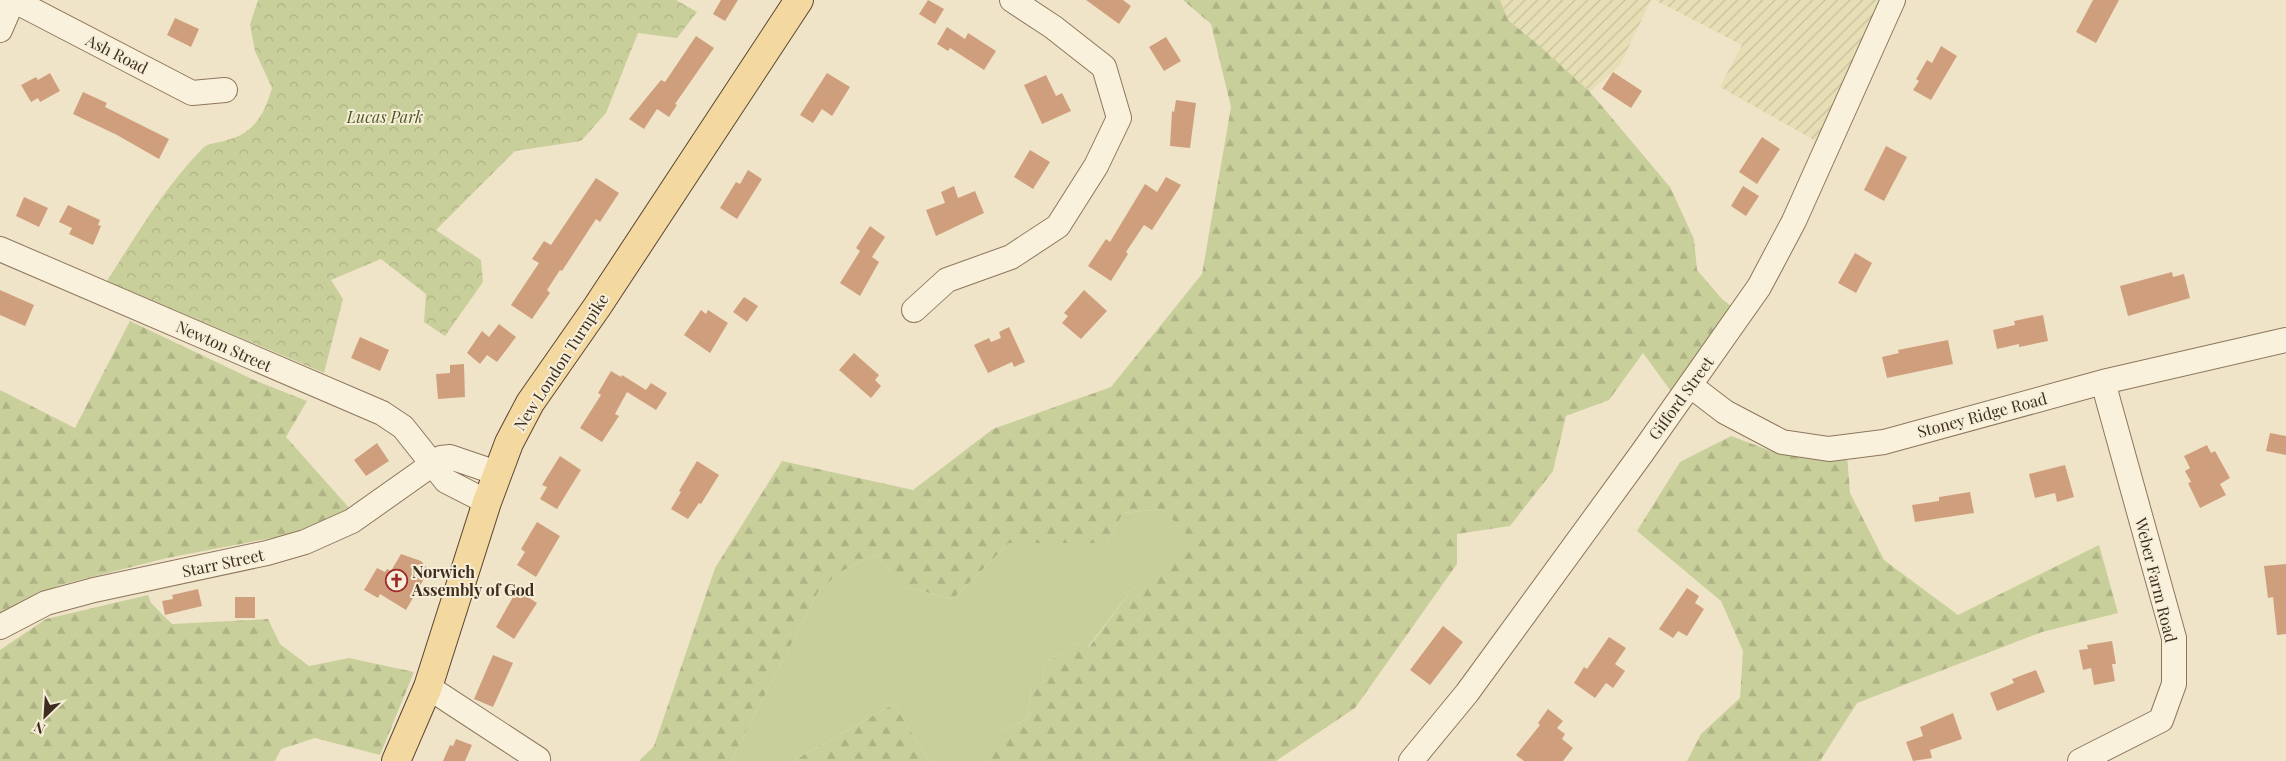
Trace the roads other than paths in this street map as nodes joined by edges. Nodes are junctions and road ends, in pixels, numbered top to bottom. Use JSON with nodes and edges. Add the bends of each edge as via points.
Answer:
{"nodes":[{"id":1,"x":13,"y":0,"type":"edge"},
{"id":2,"x":799,"y":0,"type":"edge"},
{"id":3,"x":1012,"y":0,"type":"edge"},
{"id":4,"x":1892,"y":0,"type":"edge"},
{"id":5,"x":0,"y":30,"type":"edge"},
{"id":6,"x":225,"y":90,"type":"dead end"},
{"id":7,"x":0,"y":249,"type":"edge"},
{"id":8,"x":914,"y":310,"type":"dead end"},
{"id":9,"x":2286,"y":340,"type":"edge"},
{"id":10,"x":2103,"y":382,"type":"junction"},
{"id":11,"x":1691,"y":386,"type":"junction"},
{"id":12,"x":432,"y":464,"type":"junction"},
{"id":13,"x":497,"y":473,"type":"junction"},
{"id":14,"x":487,"y":502,"type":"junction"},
{"id":15,"x":0,"y":627,"type":"edge"},
{"id":16,"x":428,"y":687,"type":"junction"},
{"id":17,"x":538,"y":758,"type":"dead end"},
{"id":18,"x":396,"y":761,"type":"edge"},
{"id":19,"x":1411,"y":761,"type":"edge"},
{"id":20,"x":2080,"y":761,"type":"edge"}],
"edges":[{"from":1,"to":5,"type":"street"},
{"from":1,"to":6,"type":"street","name":"Ash Road","via":[[192,93]]},
{"from":2,"to":13,"type":"main road","name":"New London Turnpike","via":[[530,403]]},
{"from":3,"to":8,"type":"street","via":[[1104,67],[1120,118],[1096,166],[1058,226],[1011,257],[947,280]]},
{"from":4,"to":11,"type":"street","name":"Gifford Street","via":[[1794,221],[1759,287]]},
{"from":7,"to":12,"type":"street","name":"Newton Street","via":[[382,413],[403,427]]},
{"from":9,"to":10,"type":"street","name":"Stoney Ridge Road"},
{"from":10,"to":11,"type":"street","name":"Stoney Ridge Road","via":[[1884,442],[1829,449],[1782,442],[1725,412]]},
{"from":10,"to":20,"type":"street","name":"Weber Farm Road","via":[[2174,638],[2174,684],[2161,720]]},
{"from":11,"to":19,"type":"street","name":"Gifford Street","via":[[1467,693]]},
{"from":12,"to":13,"type":"street","name":"Starr Street","via":[[450,457]]},
{"from":12,"to":14,"type":"street","via":[[450,484]]},
{"from":12,"to":15,"type":"street","name":"Starr Street","via":[[358,517],[306,542],[46,603]]},
{"from":13,"to":14,"type":"main road","name":"New London Turnpike"},
{"from":14,"to":16,"type":"main road","name":"New London Turnpike"},
{"from":16,"to":17,"type":"street"},
{"from":16,"to":18,"type":"main road","name":"New London Turnpike"}]}
